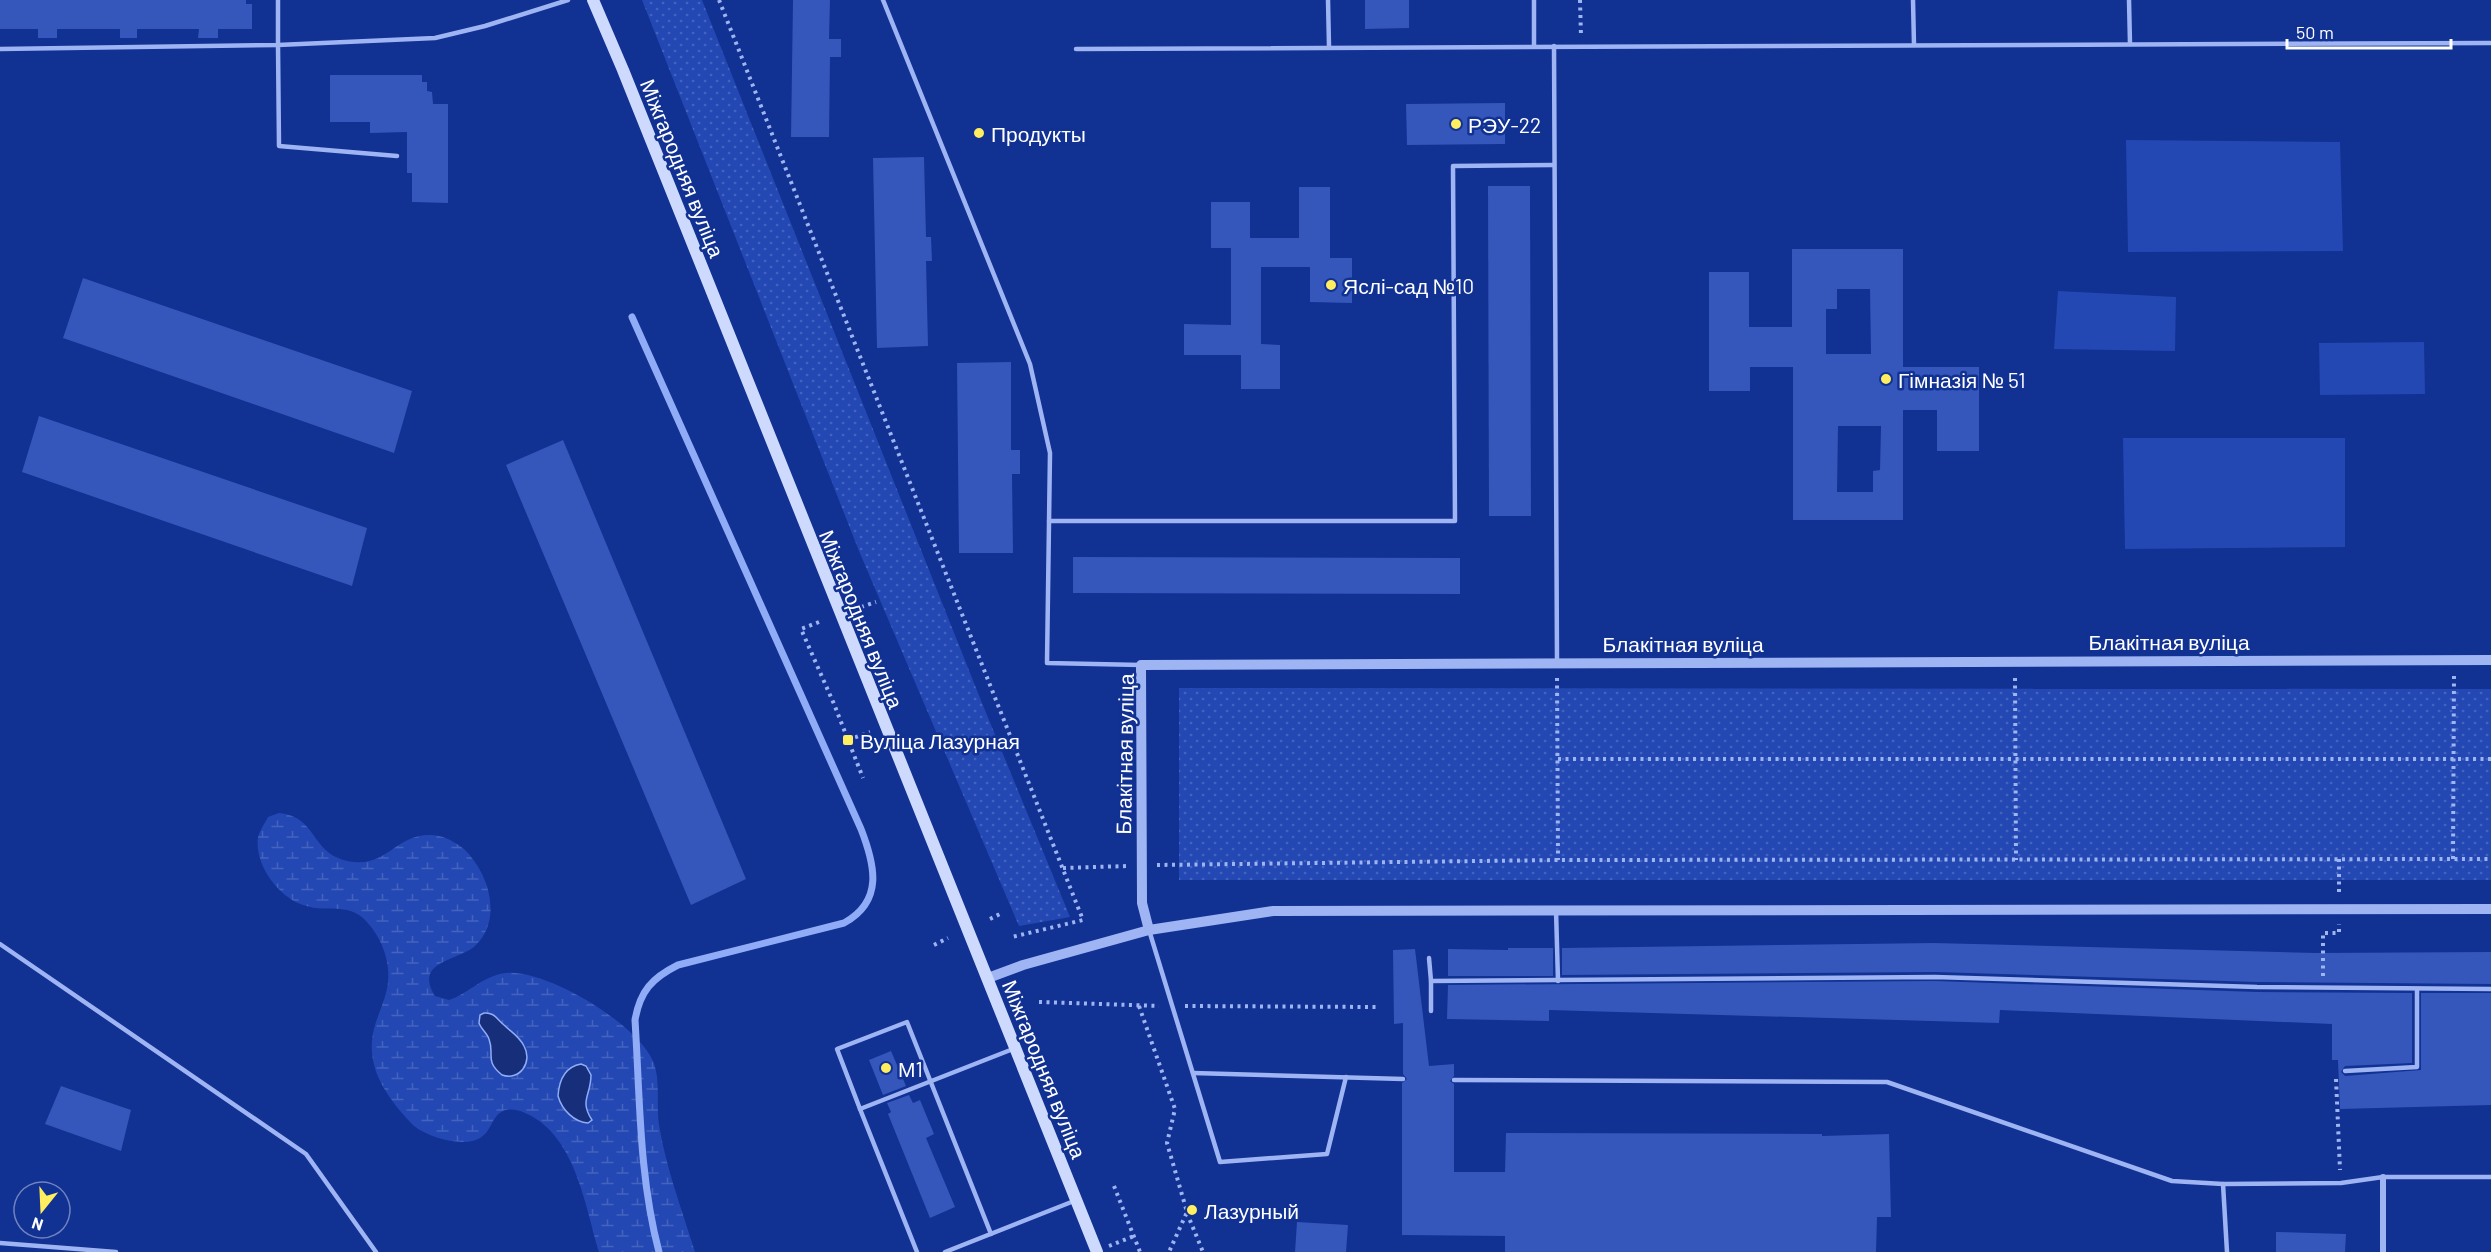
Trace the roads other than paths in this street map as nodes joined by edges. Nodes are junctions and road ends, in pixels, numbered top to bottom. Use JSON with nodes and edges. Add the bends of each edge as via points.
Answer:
{"nodes":[{"id":1,"x":278,"y":0,"type":"edge"},
{"id":2,"x":568,"y":0,"type":"edge"},
{"id":3,"x":593,"y":0,"type":"edge"},
{"id":4,"x":883,"y":0,"type":"edge"},
{"id":5,"x":1328,"y":0,"type":"edge"},
{"id":6,"x":1534,"y":0,"type":"edge"},
{"id":7,"x":1913,"y":0,"type":"edge"},
{"id":8,"x":2129,"y":0,"type":"edge"},
{"id":9,"x":2491,"y":43,"type":"edge"},
{"id":10,"x":2130,"y":44,"type":"junction"},
{"id":11,"x":278,"y":45,"type":"junction"},
{"id":12,"x":1914,"y":45,"type":"junction"},
{"id":13,"x":1329,"y":46,"type":"junction"},
{"id":14,"x":1534,"y":46,"type":"junction"},
{"id":15,"x":1554,"y":46,"type":"junction"},
{"id":16,"x":0,"y":49,"type":"edge"},
{"id":17,"x":1076,"y":49,"type":"dead end"},
{"id":18,"x":397,"y":156,"type":"dead end"},
{"id":19,"x":1554,"y":165,"type":"junction"},
{"id":20,"x":1049,"y":521,"type":"junction"},
{"id":21,"x":2491,"y":660,"type":"edge"},
{"id":22,"x":1557,"y":662,"type":"junction"},
{"id":23,"x":1142,"y":665,"type":"junction"},
{"id":24,"x":2491,"y":909,"type":"edge"},
{"id":25,"x":1556,"y":910,"type":"junction"},
{"id":26,"x":1149,"y":930,"type":"junction"},
{"id":27,"x":0,"y":944,"type":"edge"},
{"id":28,"x":1429,"y":958,"type":"dead end"},
{"id":29,"x":988,"y":978,"type":"junction"},
{"id":30,"x":1431,"y":981,"type":"junction"},
{"id":31,"x":1558,"y":981,"type":"junction"},
{"id":32,"x":2417,"y":989,"type":"junction"},
{"id":33,"x":2491,"y":989,"type":"edge"},
{"id":34,"x":1431,"y":1011,"type":"dead end"},
{"id":35,"x":1013,"y":1049,"type":"junction"},
{"id":36,"x":2345,"y":1071,"type":"road end"},
{"id":37,"x":1193,"y":1073,"type":"junction"},
{"id":38,"x":1346,"y":1077,"type":"junction"},
{"id":39,"x":1402,"y":1079,"type":"dead end"},
{"id":40,"x":1454,"y":1080,"type":"dead end"},
{"id":41,"x":931,"y":1081,"type":"junction"},
{"id":42,"x":860,"y":1109,"type":"junction"},
{"id":43,"x":2383,"y":1176,"type":"junction"},
{"id":44,"x":2491,"y":1177,"type":"edge"},
{"id":45,"x":2223,"y":1184,"type":"junction"},
{"id":46,"x":1077,"y":1200,"type":"junction"},
{"id":47,"x":991,"y":1234,"type":"junction"},
{"id":48,"x":0,"y":1243,"type":"edge"},
{"id":49,"x":1097,"y":1251,"type":"edge"},
{"id":50,"x":116,"y":1252,"type":"edge"},
{"id":51,"x":376,"y":1252,"type":"edge"},
{"id":52,"x":917,"y":1252,"type":"edge"},
{"id":53,"x":945,"y":1252,"type":"edge"},
{"id":54,"x":2227,"y":1252,"type":"edge"},
{"id":55,"x":2383,"y":1252,"type":"edge"}],
"edges":[{"from":1,"to":11,"type":"lane"},
{"from":2,"to":11,"type":"lane","via":[[435,38]]},
{"from":3,"to":29,"type":"main road","name":"Міжгародняя вуліца"},
{"from":4,"to":20,"type":"lane","via":[[1030,364],[1050,453]]},
{"from":5,"to":13,"type":"lane"},
{"from":6,"to":14,"type":"lane"},
{"from":7,"to":12,"type":"lane"},
{"from":8,"to":10,"type":"lane"},
{"from":9,"to":10,"type":"lane"},
{"from":10,"to":12,"type":"lane"},
{"from":11,"to":16,"type":"lane"},
{"from":11,"to":18,"type":"lane","via":[[279,146]]},
{"from":12,"to":15,"type":"lane"},
{"from":13,"to":14,"type":"lane"},
{"from":13,"to":17,"type":"lane"},
{"from":14,"to":15,"type":"lane"},
{"from":15,"to":19,"type":"lane"},
{"from":19,"to":20,"type":"lane","via":[[1453,166],[1455,521]]},
{"from":19,"to":22,"type":"lane"},
{"from":20,"to":23,"type":"lane","via":[[1047,663]]},
{"from":21,"to":22,"type":"street","name":"Блакітная вуліца"},
{"from":22,"to":23,"type":"street","name":"Блакітная вуліца"},
{"from":23,"to":26,"type":"street","name":"Блакітная вуліца","via":[[1142,903]]},
{"from":24,"to":25,"type":"street"},
{"from":25,"to":26,"type":"street","via":[[1273,911]]},
{"from":25,"to":31,"type":"lane"},
{"from":26,"to":29,"type":"street"},
{"from":26,"to":37,"type":"lane"},
{"from":27,"to":51,"type":"lane","via":[[306,1154]]},
{"from":28,"to":30,"type":"lane"},
{"from":29,"to":35,"type":"main road","name":"Міжгародняя вуліца"},
{"from":30,"to":31,"type":"lane"},
{"from":30,"to":34,"type":"lane"},
{"from":31,"to":32,"type":"lane","via":[[1935,977]]},
{"from":32,"to":33,"type":"lane"},
{"from":32,"to":36,"type":"lane","via":[[2417,1067]]},
{"from":35,"to":41,"type":"lane"},
{"from":35,"to":46,"type":"main road","name":"Міжгародняя вуліца"},
{"from":37,"to":38,"type":"lane"},
{"from":37,"to":38,"type":"lane","via":[[1220,1162],[1328,1154]]},
{"from":38,"to":39,"type":"lane"},
{"from":40,"to":45,"type":"lane","via":[[1887,1082],[2172,1181]]},
{"from":41,"to":42,"type":"lane"},
{"from":41,"to":42,"type":"lane","via":[[907,1022],[877,1033],[837,1049]]},
{"from":41,"to":47,"type":"lane"},
{"from":42,"to":52,"type":"lane"},
{"from":43,"to":44,"type":"lane"},
{"from":43,"to":45,"type":"lane","via":[[2341,1183]]},
{"from":43,"to":55,"type":"street"},
{"from":45,"to":54,"type":"lane"},
{"from":46,"to":47,"type":"lane"},
{"from":46,"to":49,"type":"main road","name":"Міжгародняя вуліца"},
{"from":47,"to":53,"type":"lane"},
{"from":48,"to":50,"type":"lane"}]}
